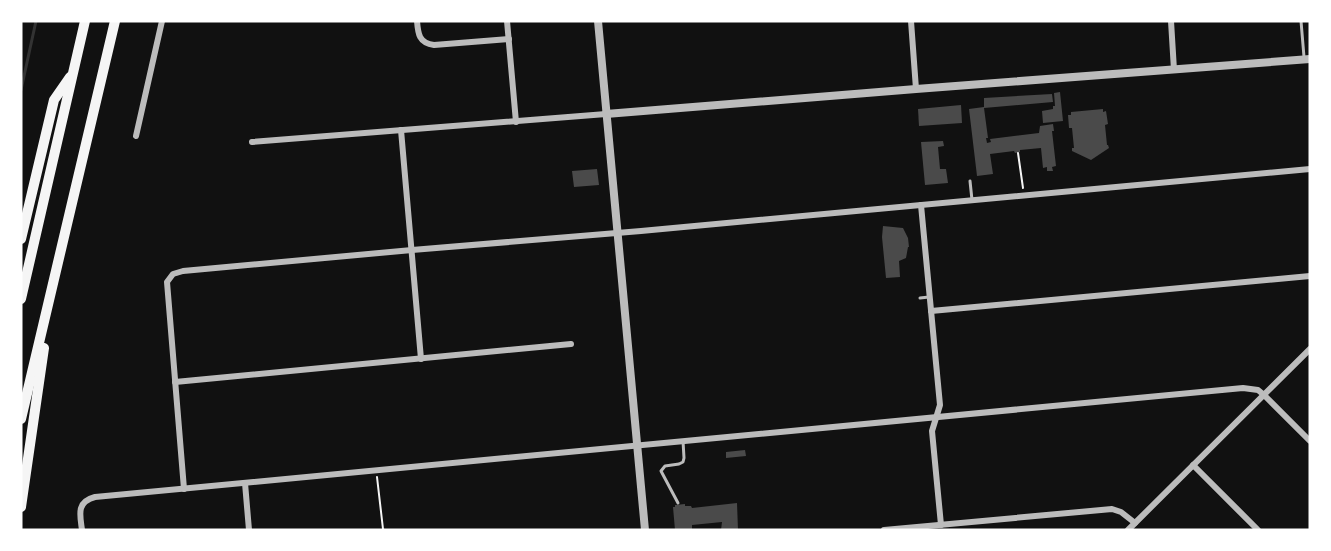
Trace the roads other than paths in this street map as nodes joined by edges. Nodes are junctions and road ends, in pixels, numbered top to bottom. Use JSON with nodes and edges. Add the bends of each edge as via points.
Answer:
{"nodes":[{"id":1,"x":85,"y":21,"type":"edge"},
{"id":2,"x":115,"y":21,"type":"edge"},
{"id":3,"x":162,"y":21,"type":"edge"},
{"id":4,"x":417,"y":21,"type":"edge"},
{"id":5,"x":507,"y":21,"type":"edge"},
{"id":6,"x":598,"y":21,"type":"edge"},
{"id":7,"x":911,"y":21,"type":"edge"},
{"id":8,"x":1171,"y":21,"type":"edge"},
{"id":9,"x":1301,"y":21,"type":"edge"},
{"id":10,"x":509,"y":39,"type":"junction"},
{"id":11,"x":1307,"y":59,"type":"edge"},
{"id":12,"x":1174,"y":70,"type":"junction"},
{"id":13,"x":74,"y":71,"type":"junction"},
{"id":14,"x":916,"y":89,"type":"junction"},
{"id":15,"x":606,"y":114,"type":"junction"},
{"id":16,"x":516,"y":122,"type":"junction"},
{"id":17,"x":401,"y":130,"type":"junction"},
{"id":18,"x":136,"y":136,"type":"dead end"},
{"id":19,"x":252,"y":142,"type":"dead end"},
{"id":20,"x":1310,"y":169,"type":"edge"},
{"id":21,"x":970,"y":181,"type":"dead end"},
{"id":22,"x":972,"y":200,"type":"junction"},
{"id":23,"x":921,"y":205,"type":"junction"},
{"id":24,"x":617,"y":232,"type":"junction"},
{"id":25,"x":21,"y":239,"type":"edge"},
{"id":26,"x":411,"y":250,"type":"junction"},
{"id":27,"x":1310,"y":276,"type":"edge"},
{"id":28,"x":54,"y":280,"type":"junction"},
{"id":29,"x":930,"y":297,"type":"junction"},
{"id":30,"x":920,"y":298,"type":"dead end"},
{"id":31,"x":21,"y":299,"type":"edge"},
{"id":32,"x":931,"y":311,"type":"junction"},
{"id":33,"x":571,"y":344,"type":"dead end"},
{"id":34,"x":1310,"y":349,"type":"edge"},
{"id":35,"x":421,"y":359,"type":"junction"},
{"id":36,"x":175,"y":382,"type":"junction"},
{"id":37,"x":1264,"y":395,"type":"junction"},
{"id":38,"x":936,"y":418,"type":"junction"},
{"id":39,"x":21,"y":419,"type":"edge"},
{"id":40,"x":683,"y":441,"type":"junction"},
{"id":41,"x":1310,"y":441,"type":"edge"},
{"id":42,"x":638,"y":446,"type":"junction"},
{"id":43,"x":1193,"y":465,"type":"junction"},
{"id":44,"x":245,"y":483,"type":"junction"},
{"id":45,"x":184,"y":489,"type":"junction"},
{"id":46,"x":678,"y":502,"type":"dead end"},
{"id":47,"x":21,"y":507,"type":"edge"},
{"id":48,"x":1135,"y":523,"type":"junction"},
{"id":49,"x":941,"y":525,"type":"junction"},
{"id":50,"x":82,"y":530,"type":"edge"},
{"id":51,"x":249,"y":530,"type":"edge"},
{"id":52,"x":645,"y":530,"type":"edge"},
{"id":53,"x":884,"y":530,"type":"edge"},
{"id":54,"x":1128,"y":530,"type":"edge"},
{"id":55,"x":1258,"y":530,"type":"edge"}],
"edges":[{"from":1,"to":13,"type":"highway"},
{"from":2,"to":28,"type":"highway"},
{"from":3,"to":18,"type":"street"},
{"from":4,"to":10,"type":"street","via":[[418,35],[428,44]]},
{"from":5,"to":10,"type":"street"},
{"from":6,"to":15,"type":"street"},
{"from":7,"to":14,"type":"street"},
{"from":8,"to":12,"type":"street"},
{"from":9,"to":11,"type":"lane"},
{"from":10,"to":16,"type":"street"},
{"from":11,"to":12,"type":"street"},
{"from":12,"to":14,"type":"street"},
{"from":13,"to":25,"type":"highway","via":[[54,100]]},
{"from":13,"to":31,"type":"highway"},
{"from":14,"to":15,"type":"street"},
{"from":15,"to":16,"type":"street"},
{"from":15,"to":24,"type":"street"},
{"from":16,"to":17,"type":"street"},
{"from":17,"to":19,"type":"street"},
{"from":17,"to":26,"type":"street"},
{"from":20,"to":22,"type":"street"},
{"from":21,"to":22,"type":"lane"},
{"from":22,"to":23,"type":"street"},
{"from":23,"to":24,"type":"street"},
{"from":23,"to":29,"type":"street"},
{"from":24,"to":26,"type":"street"},
{"from":24,"to":42,"type":"street"},
{"from":26,"to":35,"type":"street"},
{"from":26,"to":36,"type":"street","via":[[173,274],[167,282],[167,293]]},
{"from":27,"to":32,"type":"street"},
{"from":28,"to":39,"type":"highway"},
{"from":28,"to":47,"type":"highway"},
{"from":29,"to":30,"type":"lane"},
{"from":29,"to":32,"type":"street"},
{"from":32,"to":38,"type":"street","via":[[940,405]]},
{"from":33,"to":35,"type":"street"},
{"from":34,"to":37,"type":"street"},
{"from":35,"to":36,"type":"street"},
{"from":36,"to":45,"type":"street"},
{"from":37,"to":38,"type":"street","via":[[1243,388]]},
{"from":37,"to":41,"type":"street"},
{"from":37,"to":43,"type":"street"},
{"from":38,"to":40,"type":"street"},
{"from":38,"to":49,"type":"street","via":[[932,431]]},
{"from":40,"to":42,"type":"street"},
{"from":40,"to":46,"type":"lane","via":[[683,462],[665,466],[661,471]]},
{"from":42,"to":44,"type":"street"},
{"from":42,"to":52,"type":"street"},
{"from":43,"to":48,"type":"street"},
{"from":43,"to":55,"type":"street"},
{"from":44,"to":45,"type":"street"},
{"from":44,"to":51,"type":"street"},
{"from":45,"to":50,"type":"street","via":[[91,498],[80,510]]},
{"from":48,"to":49,"type":"street","via":[[1112,509]]},
{"from":48,"to":54,"type":"street"},
{"from":49,"to":53,"type":"street"}]}
